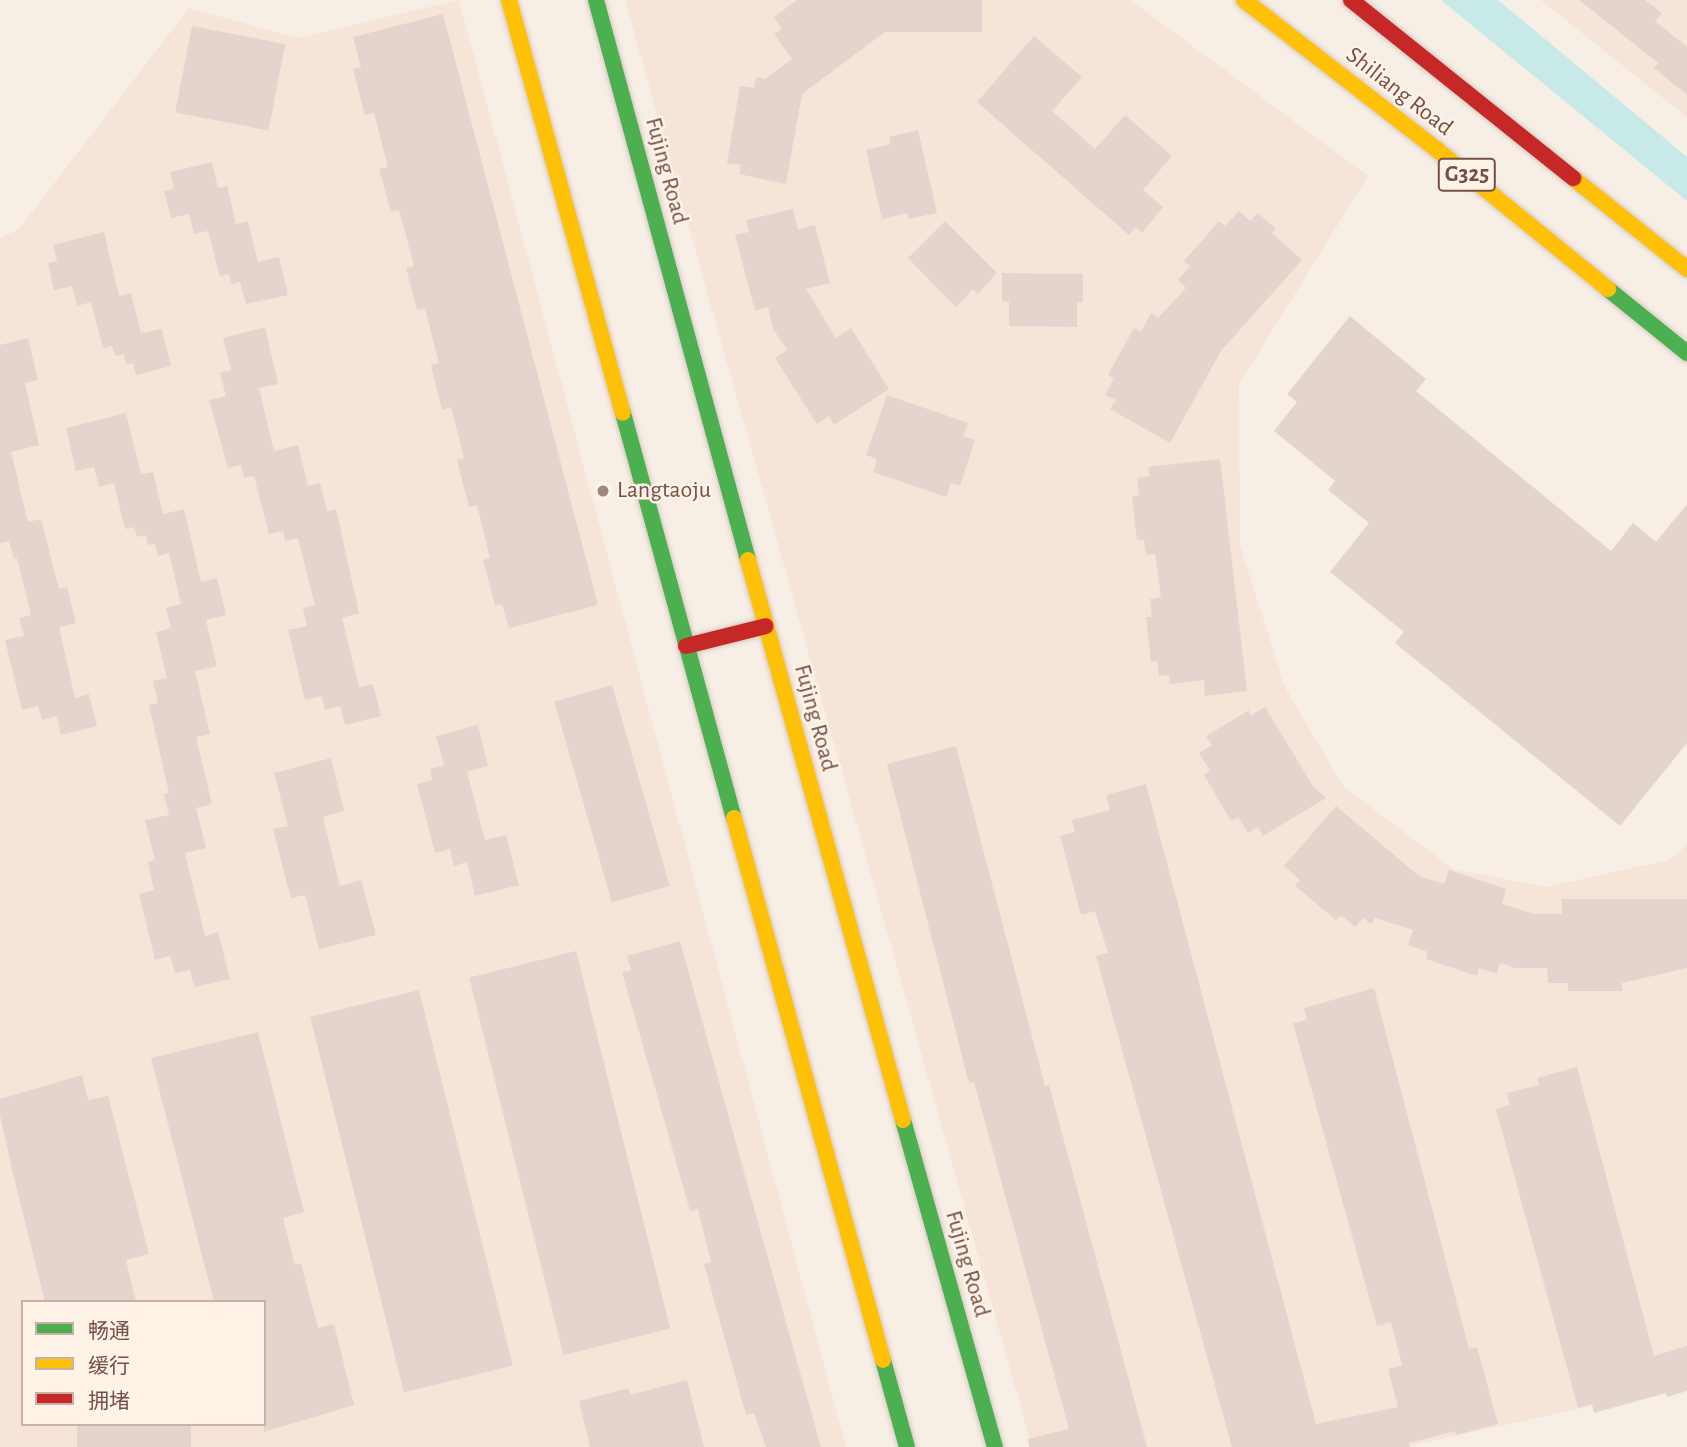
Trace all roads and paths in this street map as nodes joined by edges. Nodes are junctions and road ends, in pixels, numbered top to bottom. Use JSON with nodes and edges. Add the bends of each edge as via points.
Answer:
{"nodes":[{"id":1,"x":509,"y":0,"type":"edge"},
{"id":2,"x":596,"y":0,"type":"edge"},
{"id":3,"x":1244,"y":0,"type":"edge"},
{"id":4,"x":1351,"y":0,"type":"edge"},
{"id":5,"x":1687,"y":269,"type":"edge"},
{"id":6,"x":1687,"y":353,"type":"edge"},
{"id":7,"x":766,"y":626,"type":"junction"},
{"id":8,"x":686,"y":646,"type":"junction"},
{"id":9,"x":907,"y":1447,"type":"edge"},
{"id":10,"x":995,"y":1447,"type":"edge"}],
"edges":[{"from":1,"to":8,"type":"main road"},
{"from":2,"to":7,"type":"main road","name":"Fujing Road"},
{"from":3,"to":6,"type":"main road","name":"Shiliang Road","number":"G325"},
{"from":4,"to":5,"type":"main road","name":"Shiliang Road","number":"G325"},
{"from":7,"to":8,"type":"main road"},
{"from":7,"to":10,"type":"main road","name":"Fujing Road"},
{"from":8,"to":9,"type":"main road"}]}
